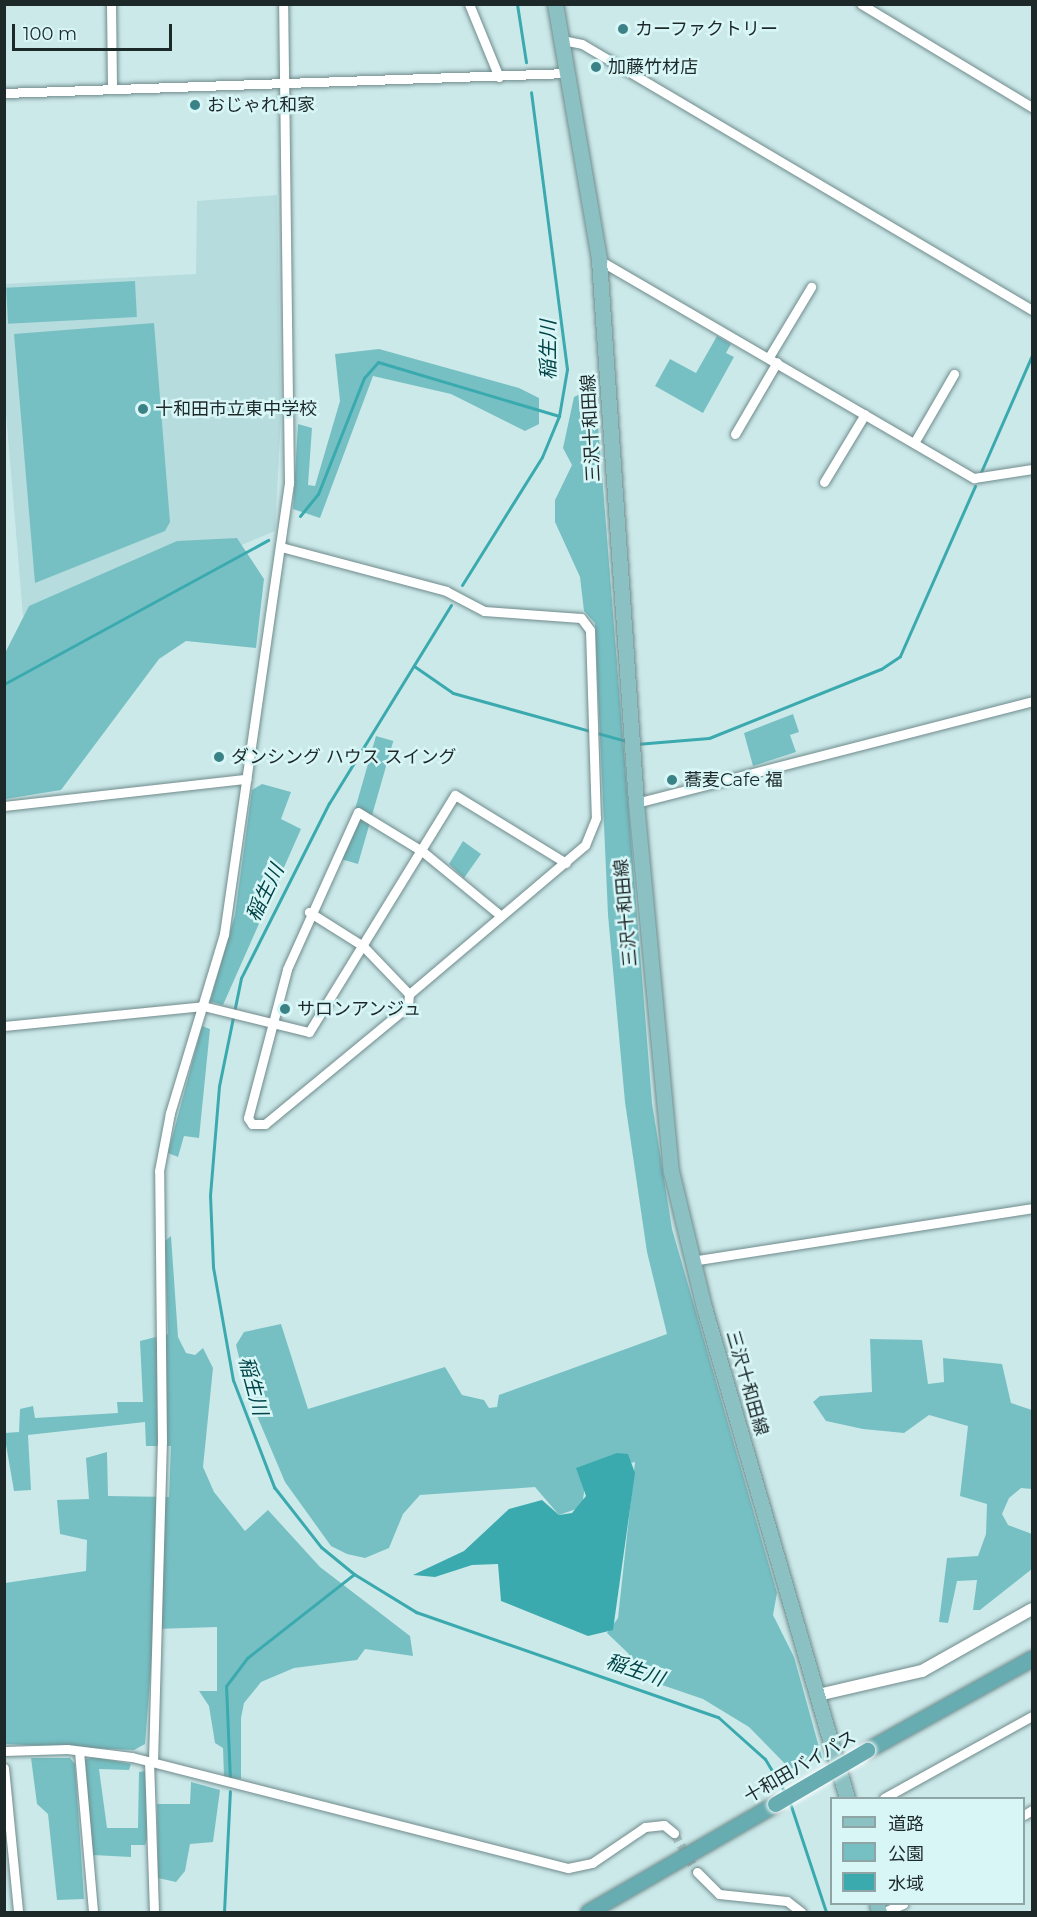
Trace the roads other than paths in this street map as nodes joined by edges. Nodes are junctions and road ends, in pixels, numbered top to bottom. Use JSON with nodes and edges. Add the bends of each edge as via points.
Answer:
{"nodes":[{"id":1,"x":111,"y":4,"type":"edge"},
{"id":2,"x":283,"y":4,"type":"edge"},
{"id":3,"x":469,"y":4,"type":"edge"},
{"id":4,"x":555,"y":4,"type":"edge"},
{"id":5,"x":861,"y":4,"type":"edge"},
{"id":6,"x":562,"y":40,"type":"junction"},
{"id":7,"x":568,"y":73,"type":"junction"},
{"id":8,"x":499,"y":77,"type":"junction"},
{"id":9,"x":285,"y":80,"type":"junction"},
{"id":10,"x":112,"y":86,"type":"junction"},
{"id":11,"x":4,"y":93,"type":"edge"},
{"id":12,"x":1032,"y":107,"type":"edge"},
{"id":13,"x":599,"y":260,"type":"junction"},
{"id":14,"x":811,"y":287,"type":"dead end"},
{"id":15,"x":1032,"y":310,"type":"edge"},
{"id":16,"x":773,"y":360,"type":"junction"},
{"id":17,"x":954,"y":374,"type":"dead end"},
{"id":18,"x":865,"y":414,"type":"junction"},
{"id":19,"x":735,"y":434,"type":"dead end"},
{"id":20,"x":914,"y":443,"type":"junction"},
{"id":21,"x":1032,"y":470,"type":"edge"},
{"id":22,"x":824,"y":482,"type":"dead end"},
{"id":23,"x":281,"y":547,"type":"junction"},
{"id":24,"x":1032,"y":700,"type":"edge"},
{"id":25,"x":246,"y":779,"type":"junction"},
{"id":26,"x":636,"y":803,"type":"junction"},
{"id":27,"x":4,"y":806,"type":"edge"},
{"id":28,"x":422,"y":851,"type":"junction"},
{"id":29,"x":566,"y":863,"type":"junction"},
{"id":30,"x":309,"y":912,"type":"junction"},
{"id":31,"x":500,"y":915,"type":"junction"},
{"id":32,"x":363,"y":946,"type":"junction"},
{"id":33,"x":409,"y":994,"type":"junction"},
{"id":34,"x":204,"y":1006,"type":"junction"},
{"id":35,"x":270,"y":1023,"type":"junction"},
{"id":36,"x":4,"y":1026,"type":"edge"},
{"id":37,"x":1032,"y":1208,"type":"edge"},
{"id":38,"x":691,"y":1261,"type":"junction"},
{"id":39,"x":1032,"y":1610,"type":"edge"},
{"id":40,"x":1032,"y":1658,"type":"edge"},
{"id":41,"x":818,"y":1695,"type":"junction"},
{"id":42,"x":1032,"y":1716,"type":"edge"},
{"id":43,"x":4,"y":1751,"type":"edge"},
{"id":44,"x":79,"y":1751,"type":"junction"},
{"id":45,"x":151,"y":1761,"type":"junction"},
{"id":46,"x":4,"y":1768,"type":"edge"},
{"id":47,"x":847,"y":1797,"type":"edge"},
{"id":48,"x":887,"y":1797,"type":"edge"},
{"id":49,"x":674,"y":1833,"type":"dead end"},
{"id":50,"x":697,"y":1872,"type":"tunnel mouth"},
{"id":51,"x":901,"y":1905,"type":"edge"},
{"id":52,"x":18,"y":1912,"type":"edge"},
{"id":53,"x":93,"y":1912,"type":"edge"},
{"id":54,"x":154,"y":1912,"type":"edge"},
{"id":55,"x":588,"y":1912,"type":"edge"},
{"id":56,"x":801,"y":1912,"type":"edge"},
{"id":57,"x":884,"y":1912,"type":"edge"}],
"edges":[{"from":1,"to":10,"type":"street"},
{"from":2,"to":9,"type":"street"},
{"from":3,"to":8,"type":"street"},
{"from":4,"to":6,"type":"main road","name":"三沢十和田線"},
{"from":5,"to":12,"type":"street"},
{"from":6,"to":7,"type":"main road","name":"三沢十和田線"},
{"from":6,"to":15,"type":"street","via":[[582,44]]},
{"from":7,"to":8,"type":"street"},
{"from":7,"to":13,"type":"main road","name":"三沢十和田線"},
{"from":8,"to":9,"type":"street"},
{"from":9,"to":10,"type":"street"},
{"from":9,"to":23,"type":"street","via":[[290,458]]},
{"from":10,"to":11,"type":"street"},
{"from":13,"to":16,"type":"street"},
{"from":13,"to":26,"type":"main road","name":"三沢十和田線"},
{"from":14,"to":16,"type":"street"},
{"from":16,"to":18,"type":"street"},
{"from":16,"to":19,"type":"street"},
{"from":17,"to":20,"type":"street"},
{"from":18,"to":20,"type":"street"},
{"from":18,"to":22,"type":"street"},
{"from":20,"to":21,"type":"street","via":[[974,478]]},
{"from":23,"to":25,"type":"street"},
{"from":23,"to":29,"type":"street","via":[[446,591],[484,611],[581,618],[588,623],[596,818],[594,832]]},
{"from":24,"to":26,"type":"street"},
{"from":25,"to":27,"type":"street"},
{"from":25,"to":34,"type":"street","via":[[224,934]]},
{"from":26,"to":38,"type":"main road","name":"三沢十和田線","via":[[666,1127]]},
{"from":28,"to":29,"type":"street","via":[[455,795]]},
{"from":28,"to":30,"type":"street","via":[[358,812]]},
{"from":28,"to":31,"type":"street"},
{"from":28,"to":32,"type":"street"},
{"from":29,"to":31,"type":"street"},
{"from":30,"to":32,"type":"street"},
{"from":30,"to":35,"type":"street"},
{"from":31,"to":33,"type":"street"},
{"from":32,"to":33,"type":"street"},
{"from":32,"to":35,"type":"street","via":[[309,1032]]},
{"from":33,"to":35,"type":"street","via":[[408,1006],[258,1126],[248,1118]]},
{"from":34,"to":35,"type":"street"},
{"from":34,"to":36,"type":"street"},
{"from":34,"to":45,"type":"street","via":[[170,1113],[159,1172],[162,1442]]},
{"from":37,"to":38,"type":"street"},
{"from":38,"to":41,"type":"main road","name":"三沢十和田線"},
{"from":39,"to":41,"type":"street","via":[[922,1671]]},
{"from":40,"to":55,"type":"highway","name":"十和田バイパス","bridge":true},
{"from":41,"to":47,"type":"main road","name":"三沢十和田線"},
{"from":42,"to":48,"type":"street"},
{"from":43,"to":44,"type":"street"},
{"from":44,"to":45,"type":"street"},
{"from":44,"to":53,"type":"street"},
{"from":45,"to":49,"type":"street","via":[[254,1792],[568,1868],[592,1863],[645,1827],[664,1825]]},
{"from":45,"to":54,"type":"street"},
{"from":46,"to":52,"type":"street"},
{"from":50,"to":56,"type":"street","via":[[719,1894],[787,1901]]},
{"from":51,"to":57,"type":"street"}]}
